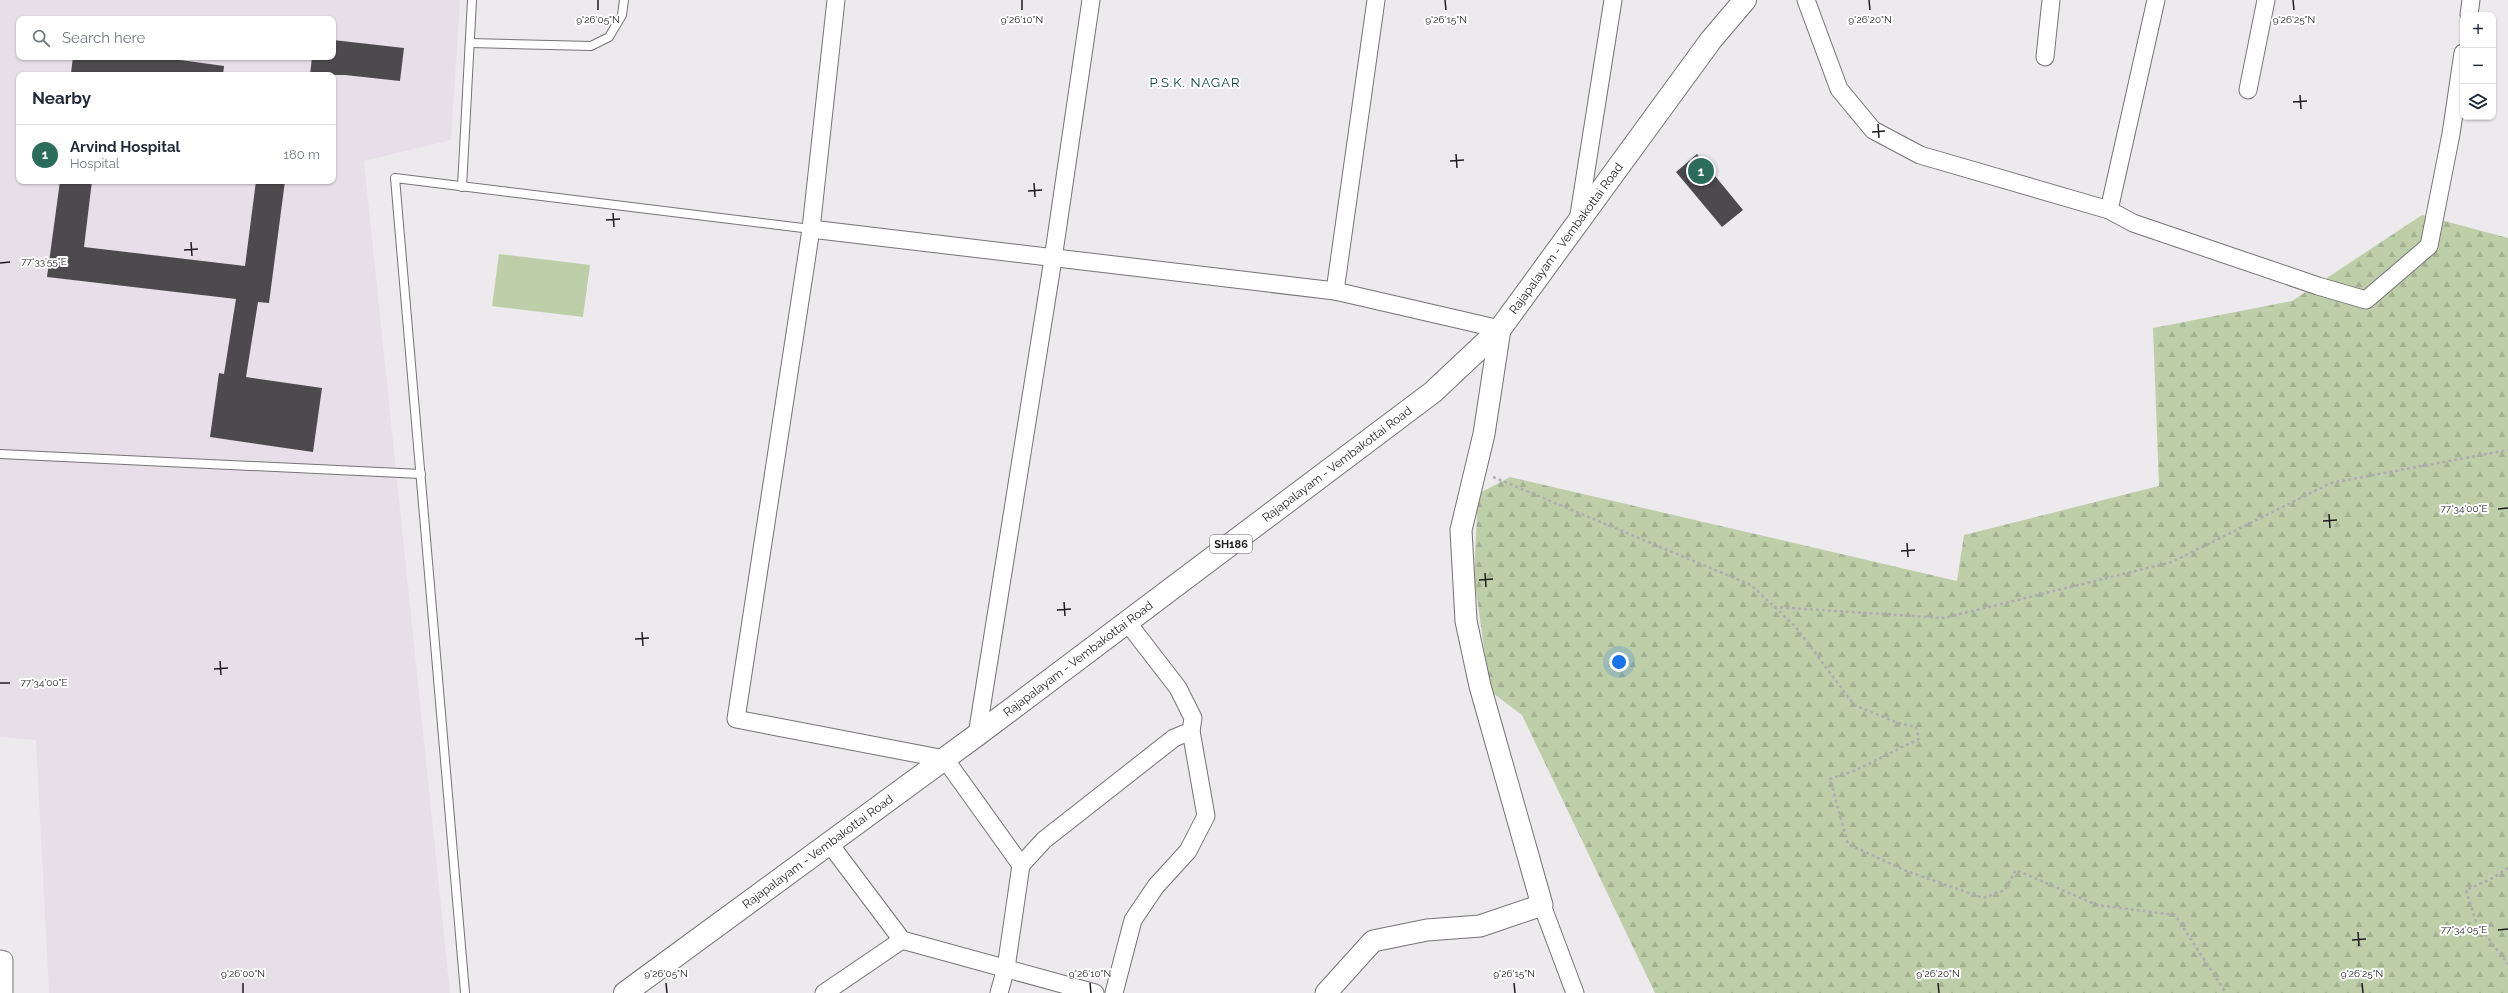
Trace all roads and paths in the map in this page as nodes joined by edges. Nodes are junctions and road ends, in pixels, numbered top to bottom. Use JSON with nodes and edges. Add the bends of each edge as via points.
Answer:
{"nodes":[{"id":1,"x":472,"y":0,"type":"edge"},
{"id":2,"x":624,"y":0,"type":"edge"},
{"id":3,"x":836,"y":0,"type":"edge"},
{"id":4,"x":1091,"y":0,"type":"edge"},
{"id":5,"x":1376,"y":0,"type":"edge"},
{"id":6,"x":1613,"y":0,"type":"edge"},
{"id":7,"x":1745,"y":0,"type":"edge"},
{"id":8,"x":1806,"y":0,"type":"edge"},
{"id":9,"x":2051,"y":0,"type":"edge"},
{"id":10,"x":2156,"y":0,"type":"edge"},
{"id":11,"x":2266,"y":0,"type":"edge"},
{"id":12,"x":2471,"y":0,"type":"edge"},
{"id":13,"x":2469,"y":12,"type":"edge"},
{"id":14,"x":470,"y":43,"type":"junction"},
{"id":15,"x":2044,"y":57,"type":"dead end"},
{"id":16,"x":2460,"y":73,"type":"edge"},
{"id":17,"x":2248,"y":90,"type":"dead end"},
{"id":18,"x":462,"y":187,"type":"junction"},
{"id":19,"x":2109,"y":210,"type":"junction"},
{"id":20,"x":1577,"y":223,"type":"junction"},
{"id":21,"x":811,"y":229,"type":"junction"},
{"id":22,"x":1053,"y":259,"type":"junction"},
{"id":23,"x":1335,"y":291,"type":"junction"},
{"id":24,"x":1500,"y":329,"type":"junction"},
{"id":25,"x":2508,"y":450,"type":"edge"},
{"id":26,"x":0,"y":454,"type":"edge"},
{"id":27,"x":1476,"y":470,"type":"junction"},
{"id":28,"x":421,"y":474,"type":"junction"},
{"id":29,"x":1774,"y":606,"type":"junction"},
{"id":30,"x":1127,"y":622,"type":"junction"},
{"id":31,"x":1191,"y":731,"type":"junction"},
{"id":32,"x":976,"y":735,"type":"junction"},
{"id":33,"x":945,"y":759,"type":"junction"},
{"id":34,"x":829,"y":844,"type":"junction"},
{"id":35,"x":1021,"y":865,"type":"junction"},
{"id":36,"x":2508,"y":868,"type":"edge"},
{"id":37,"x":1542,"y":904,"type":"junction"},
{"id":38,"x":902,"y":940,"type":"junction"},
{"id":39,"x":0,"y":959,"type":"edge"},
{"id":40,"x":2508,"y":964,"type":"edge"},
{"id":41,"x":1006,"y":968,"type":"junction"},
{"id":42,"x":4,"y":993,"type":"edge"},
{"id":43,"x":465,"y":993,"type":"edge"},
{"id":44,"x":625,"y":993,"type":"edge"},
{"id":45,"x":824,"y":993,"type":"edge"},
{"id":46,"x":999,"y":993,"type":"edge"},
{"id":47,"x":1095,"y":993,"type":"edge"},
{"id":48,"x":1114,"y":993,"type":"edge"},
{"id":49,"x":1326,"y":993,"type":"edge"},
{"id":50,"x":1575,"y":993,"type":"edge"},
{"id":51,"x":2226,"y":993,"type":"edge"}],
"edges":[{"from":1,"to":14,"type":"lane"},
{"from":2,"to":14,"type":"lane","via":[[622,15],[609,37],[591,46]]},
{"from":3,"to":21,"type":"street"},
{"from":4,"to":22,"type":"street"},
{"from":5,"to":23,"type":"street"},
{"from":6,"to":20,"type":"street"},
{"from":7,"to":20,"type":"main road","name":"Rajapalayam - Vembakottai Road","number":"SH186","via":[[1711,40]]},
{"from":8,"to":19,"type":"street","via":[[1839,89],[1873,130],[1920,155]]},
{"from":9,"to":15,"type":"street"},
{"from":10,"to":19,"type":"street"},
{"from":11,"to":17,"type":"street"},
{"from":12,"to":13,"type":"street"},
{"from":14,"to":18,"type":"lane"},
{"from":16,"to":19,"type":"street","via":[[2429,246],[2366,300],[2133,223]]},
{"from":18,"to":21,"type":"lane"},
{"from":18,"to":28,"type":"lane","via":[[395,178]]},
{"from":20,"to":24,"type":"main road","name":"Rajapalayam - Vembakottai Road","number":"SH186"},
{"from":21,"to":22,"type":"street"},
{"from":21,"to":33,"type":"street","via":[[736,719]]},
{"from":22,"to":23,"type":"street"},
{"from":22,"to":32,"type":"street"},
{"from":23,"to":24,"type":"street"},
{"from":24,"to":27,"type":"street"},
{"from":24,"to":30,"type":"main road","name":"Rajapalayam - Vembakottai Road","number":"SH186","via":[[1433,392]]},
{"from":25,"to":29,"type":"path","via":[[2331,483],[2172,562],[1944,618]]},
{"from":26,"to":28,"type":"lane"},
{"from":27,"to":29,"type":"path","via":[[1751,585]]},
{"from":27,"to":37,"type":"street","via":[[1461,530],[1466,621],[1480,686]]},
{"from":28,"to":43,"type":"lane"},
{"from":29,"to":51,"type":"path","via":[[1795,626],[1854,705],[1898,723],[1916,727],[1919,739],[1854,771],[1830,779],[1848,844],[1904,870],[1983,898],[2005,890],[2016,870],[2097,905],[2175,915]]},
{"from":30,"to":31,"type":"street","via":[[1178,688],[1193,718]]},
{"from":30,"to":32,"type":"main road","name":"Rajapalayam - Vembakottai Road","number":"SH186"},
{"from":31,"to":35,"type":"street","via":[[1174,738],[1050,835]]},
{"from":31,"to":48,"type":"street","via":[[1206,816],[1188,851],[1156,886],[1133,920]]},
{"from":32,"to":33,"type":"main road","name":"Rajapalayam - Vembakottai Road","number":"SH186"},
{"from":33,"to":34,"type":"main road","name":"Rajapalayam - Vembakottai Road","number":"SH186"},
{"from":33,"to":35,"type":"street"},
{"from":34,"to":38,"type":"street"},
{"from":34,"to":44,"type":"main road","name":"Rajapalayam - Vembakottai Road","number":"SH186"},
{"from":35,"to":41,"type":"street"},
{"from":36,"to":40,"type":"path","via":[[2466,890],[2476,922]]},
{"from":37,"to":49,"type":"street","via":[[1480,926],[1427,930],[1373,942]]},
{"from":37,"to":50,"type":"street"},
{"from":38,"to":41,"type":"street"},
{"from":38,"to":45,"type":"street"},
{"from":39,"to":42,"type":"street","via":[[4,960]]},
{"from":41,"to":46,"type":"street"},
{"from":41,"to":47,"type":"street"}]}
